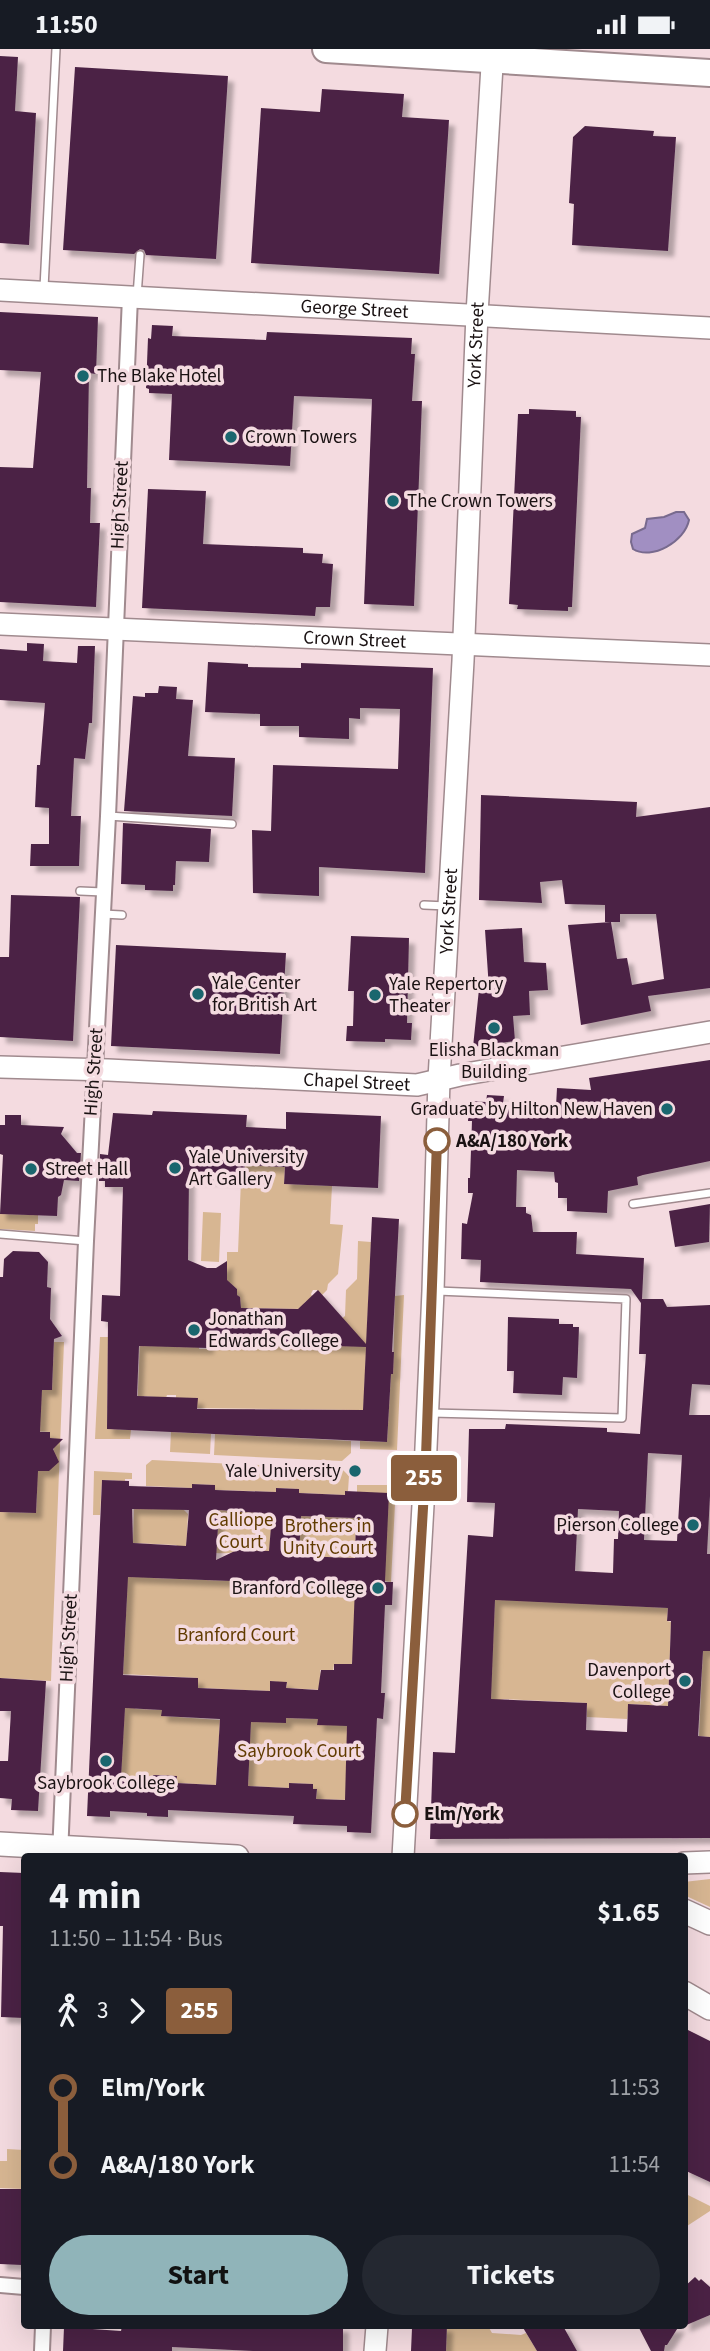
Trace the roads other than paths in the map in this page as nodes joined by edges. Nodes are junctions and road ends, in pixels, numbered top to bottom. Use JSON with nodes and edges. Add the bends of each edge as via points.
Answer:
{"nodes":[{"id":1,"x":56,"y":49,"type":"edge"},
{"id":2,"x":342,"y":50,"type":"edge"},
{"id":3,"x":493,"y":55,"type":"edge"},
{"id":4,"x":710,"y":73,"type":"edge"},
{"id":5,"x":139,"y":255,"type":"dead end"},
{"id":6,"x":0,"y":290,"type":"edge"},
{"id":7,"x":43,"y":293,"type":"junction"},
{"id":8,"x":133,"y":297,"type":"junction"},
{"id":9,"x":477,"y":314,"type":"junction"},
{"id":10,"x":710,"y":328,"type":"edge"},
{"id":11,"x":0,"y":624,"type":"edge"},
{"id":12,"x":115,"y":629,"type":"junction"},
{"id":13,"x":463,"y":643,"type":"junction"},
{"id":14,"x":710,"y":655,"type":"edge"},
{"id":15,"x":108,"y":816,"type":"junction"},
{"id":16,"x":232,"y":824,"type":"dead end"},
{"id":17,"x":80,"y":891,"type":"dead end"},
{"id":18,"x":103,"y":891,"type":"junction"},
{"id":19,"x":424,"y":905,"type":"dead end"},
{"id":20,"x":450,"y":907,"type":"junction"},
{"id":21,"x":103,"y":914,"type":"junction"},
{"id":22,"x":122,"y":915,"type":"dead end"},
{"id":23,"x":710,"y":1032,"type":"edge"},
{"id":24,"x":0,"y":1067,"type":"edge"},
{"id":25,"x":94,"y":1069,"type":"junction"},
{"id":26,"x":439,"y":1079,"type":"junction"},
{"id":27,"x":710,"y":1193,"type":"edge"},
{"id":28,"x":633,"y":1204,"type":"dead end"},
{"id":29,"x":0,"y":1234,"type":"edge"},
{"id":30,"x":86,"y":1241,"type":"junction"},
{"id":31,"x":433,"y":1291,"type":"junction"},
{"id":32,"x":427,"y":1413,"type":"junction"},
{"id":33,"x":0,"y":1844,"type":"edge"},
{"id":34,"x":60,"y":1852,"type":"edge"},
{"id":35,"x":95,"y":1853,"type":"edge"},
{"id":36,"x":403,"y":1853,"type":"edge"},
{"id":37,"x":710,"y":1862,"type":"edge"},
{"id":38,"x":688,"y":1863,"type":"edge"},
{"id":39,"x":688,"y":1913,"type":"edge"},
{"id":40,"x":710,"y":1923,"type":"edge"},
{"id":41,"x":688,"y":1995,"type":"edge"},
{"id":42,"x":710,"y":2008,"type":"edge"},
{"id":43,"x":0,"y":2285,"type":"edge"},
{"id":44,"x":21,"y":2287,"type":"edge"},
{"id":45,"x":43,"y":2329,"type":"edge"},
{"id":46,"x":377,"y":2329,"type":"edge"},
{"id":47,"x":42,"y":2351,"type":"edge"},
{"id":48,"x":375,"y":2351,"type":"edge"}],
"edges":[{"from":1,"to":7,"type":"lane"},
{"from":2,"to":3,"type":"highway"},
{"from":3,"to":4,"type":"highway"},
{"from":3,"to":9,"type":"main road","name":"York Street"},
{"from":5,"to":8,"type":"lane"},
{"from":6,"to":7,"type":"main road","name":"George Street"},
{"from":7,"to":8,"type":"main road","name":"George Street"},
{"from":8,"to":9,"type":"main road","name":"George Street"},
{"from":8,"to":12,"type":"street","name":"High Street"},
{"from":9,"to":10,"type":"main road","name":"George Street"},
{"from":9,"to":13,"type":"main road","name":"York Street"},
{"from":11,"to":12,"type":"main road","name":"Crown Street"},
{"from":12,"to":13,"type":"main road","name":"Crown Street"},
{"from":12,"to":15,"type":"street","name":"High Street"},
{"from":13,"to":14,"type":"main road","name":"Crown Street"},
{"from":13,"to":20,"type":"main road","name":"York Street"},
{"from":15,"to":16,"type":"lane"},
{"from":15,"to":18,"type":"street","name":"High Street"},
{"from":17,"to":18,"type":"lane"},
{"from":18,"to":21,"type":"street","name":"High Street"},
{"from":19,"to":20,"type":"lane"},
{"from":20,"to":26,"type":"main road","name":"York Street"},
{"from":21,"to":22,"type":"lane"},
{"from":21,"to":25,"type":"street","name":"High Street"},
{"from":23,"to":26,"type":"main road","name":"Chapel Street"},
{"from":24,"to":25,"type":"main road","name":"Chapel Street"},
{"from":25,"to":26,"type":"main road","name":"Chapel Street","via":[[417,1085]]},
{"from":25,"to":30,"type":"street","name":"High Street"},
{"from":26,"to":31,"type":"main road","name":"York Street"},
{"from":27,"to":28,"type":"lane"},
{"from":29,"to":30,"type":"lane"},
{"from":30,"to":34,"type":"street","name":"High Street"},
{"from":31,"to":32,"type":"main road","name":"York Street"},
{"from":31,"to":32,"type":"lane","via":[[626,1299],[622,1418]]},
{"from":32,"to":36,"type":"main road","name":"York Street"},
{"from":33,"to":34,"type":"main road"},
{"from":34,"to":35,"type":"main road"},
{"from":37,"to":38,"type":"main road"},
{"from":39,"to":40,"type":"main road"},
{"from":41,"to":42,"type":"main road"},
{"from":43,"to":44,"type":"street"},
{"from":45,"to":47,"type":"street"},
{"from":46,"to":48,"type":"main road"}]}
